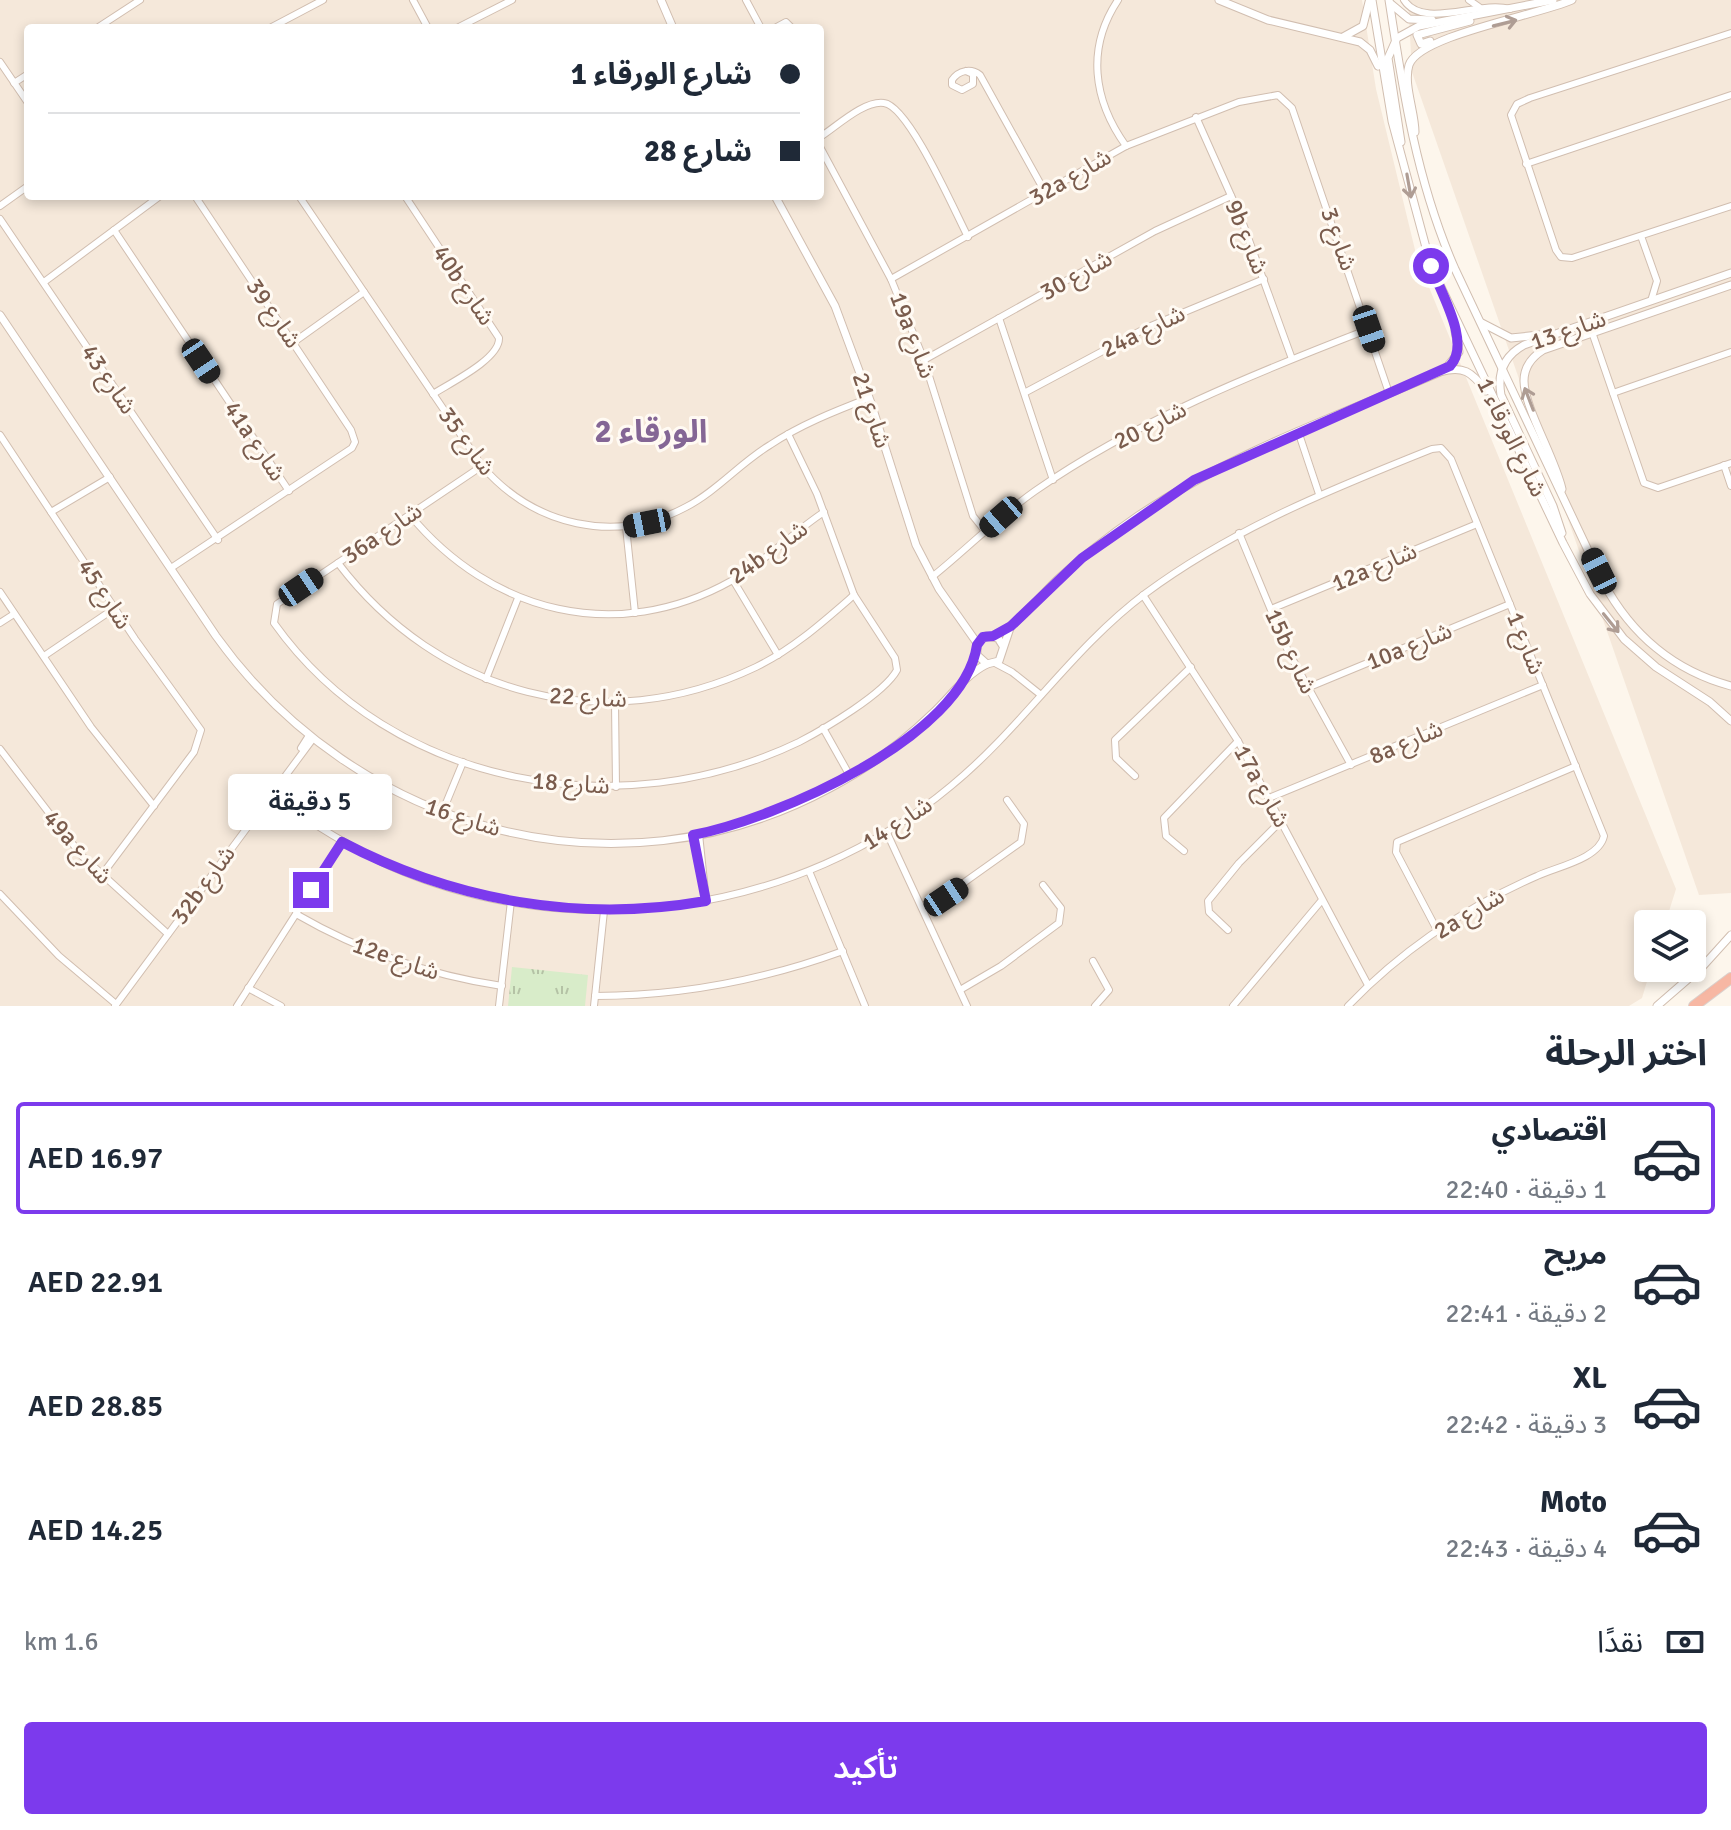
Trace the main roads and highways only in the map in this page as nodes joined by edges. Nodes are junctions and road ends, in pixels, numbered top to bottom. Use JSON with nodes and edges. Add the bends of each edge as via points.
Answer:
{"nodes":[{"id":1,"x":1731,"y":978,"type":"edge"},
{"id":2,"x":1694,"y":1006,"type":"edge"}],
"edges":[{"from":1,"to":2,"type":"highway"}]}
